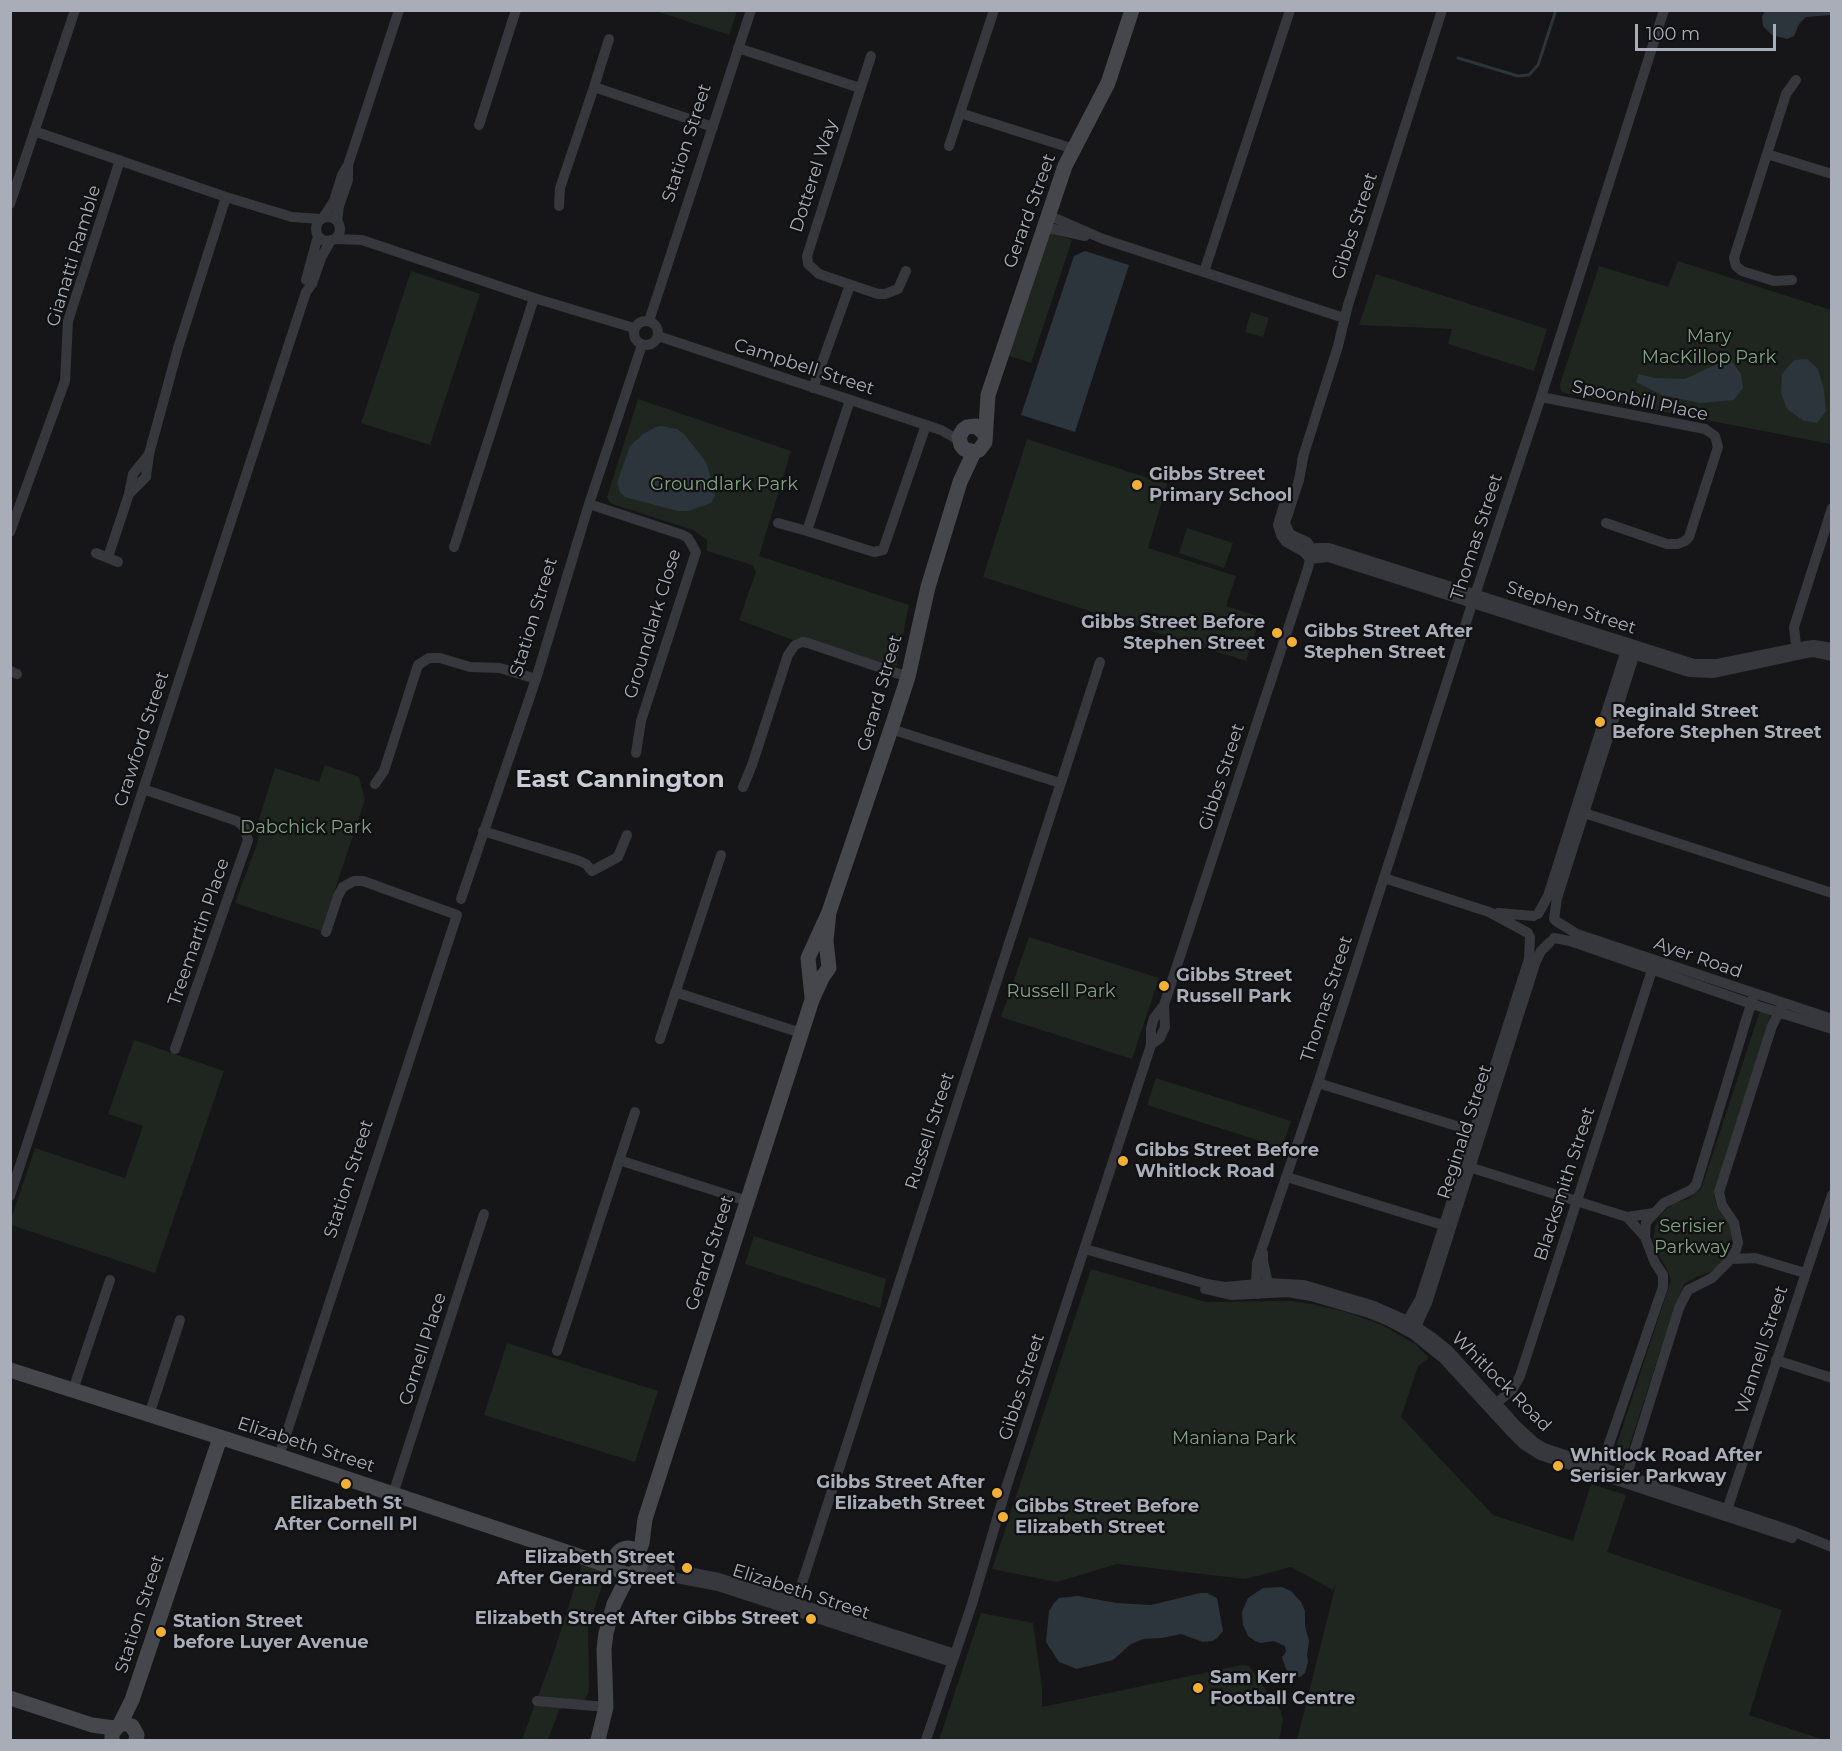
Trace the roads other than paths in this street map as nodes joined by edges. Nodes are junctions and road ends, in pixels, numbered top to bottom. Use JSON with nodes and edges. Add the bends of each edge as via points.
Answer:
{"nodes":[{"id":1,"x":75,"y":10,"type":"edge"},
{"id":2,"x":399,"y":10,"type":"edge"},
{"id":3,"x":516,"y":10,"type":"edge"},
{"id":4,"x":751,"y":10,"type":"edge"},
{"id":5,"x":994,"y":10,"type":"edge"},
{"id":6,"x":1132,"y":10,"type":"edge"},
{"id":7,"x":1290,"y":10,"type":"edge"},
{"id":8,"x":1442,"y":10,"type":"edge"},
{"id":9,"x":1664,"y":10,"type":"edge"},
{"id":10,"x":609,"y":39,"type":"dead end"},
{"id":11,"x":738,"y":48,"type":"junction"},
{"id":12,"x":871,"y":56,"type":"dead end"},
{"id":13,"x":1796,"y":80,"type":"dead end"},
{"id":14,"x":594,"y":87,"type":"junction"},
{"id":15,"x":860,"y":88,"type":"junction"},
{"id":16,"x":960,"y":113,"type":"junction"},
{"id":17,"x":479,"y":126,"type":"dead end"},
{"id":18,"x":713,"y":127,"type":"junction"},
{"id":19,"x":34,"y":131,"type":"junction"},
{"id":20,"x":949,"y":147,"type":"dead end"},
{"id":21,"x":1074,"y":149,"type":"junction"},
{"id":22,"x":1767,"y":154,"type":"junction"},
{"id":23,"x":120,"y":160,"type":"junction"},
{"id":24,"x":348,"y":165,"type":"junction"},
{"id":25,"x":1832,"y":174,"type":"edge"},
{"id":26,"x":226,"y":197,"type":"junction"},
{"id":27,"x":10,"y":204,"type":"edge"},
{"id":28,"x":559,"y":206,"type":"dead end"},
{"id":29,"x":292,"y":217,"type":"junction"},
{"id":30,"x":322,"y":219,"type":"junction"},
{"id":31,"x":1046,"y":221,"type":"junction"},
{"id":32,"x":338,"y":223,"type":"junction"},
{"id":33,"x":318,"y":235,"type":"junction"},
{"id":34,"x":333,"y":240,"type":"junction"},
{"id":35,"x":362,"y":240,"type":"junction"},
{"id":36,"x":906,"y":272,"type":"dead end"},
{"id":37,"x":1204,"y":272,"type":"junction"},
{"id":38,"x":1792,"y":280,"type":"dead end"},
{"id":39,"x":850,"y":285,"type":"junction"},
{"id":40,"x":306,"y":292,"type":"junction"},
{"id":41,"x":534,"y":298,"type":"junction"},
{"id":42,"x":1344,"y":318,"type":"junction"},
{"id":43,"x":649,"y":321,"type":"junction"},
{"id":44,"x":634,"y":328,"type":"junction"},
{"id":45,"x":658,"y":336,"type":"junction"},
{"id":46,"x":642,"y":345,"type":"junction"},
{"id":47,"x":813,"y":388,"type":"junction"},
{"id":48,"x":1541,"y":397,"type":"junction"},
{"id":49,"x":850,"y":400,"type":"junction"},
{"id":50,"x":926,"y":425,"type":"junction"},
{"id":51,"x":969,"y":438,"type":"junction"},
{"id":52,"x":589,"y":504,"type":"junction"},
{"id":53,"x":1832,"y":508,"type":"edge"},
{"id":54,"x":778,"y":523,"type":"dead end"},
{"id":55,"x":1606,"y":523,"type":"dead end"},
{"id":56,"x":807,"y":531,"type":"junction"},
{"id":57,"x":10,"y":532,"type":"edge"},
{"id":58,"x":454,"y":547,"type":"dead end"},
{"id":59,"x":96,"y":553,"type":"dead end"},
{"id":60,"x":1309,"y":553,"type":"junction"},
{"id":61,"x":1474,"y":599,"type":"junction"},
{"id":62,"x":1832,"y":648,"type":"edge"},
{"id":63,"x":1631,"y":649,"type":"junction"},
{"id":64,"x":1796,"y":651,"type":"junction"},
{"id":65,"x":1832,"y":656,"type":"edge"},
{"id":66,"x":1100,"y":662,"type":"dead end"},
{"id":67,"x":908,"y":676,"type":"junction"},
{"id":68,"x":536,"y":679,"type":"junction"},
{"id":69,"x":891,"y":729,"type":"junction"},
{"id":70,"x":636,"y":753,"type":"dead end"},
{"id":71,"x":1060,"y":783,"type":"junction"},
{"id":72,"x":375,"y":784,"type":"dead end"},
{"id":73,"x":742,"y":787,"type":"dead end"},
{"id":74,"x":143,"y":789,"type":"junction"},
{"id":75,"x":1579,"y":811,"type":"junction"},
{"id":76,"x":483,"y":831,"type":"junction"},
{"id":77,"x":627,"y":835,"type":"dead end"},
{"id":78,"x":721,"y":855,"type":"dead end"},
{"id":79,"x":1384,"y":878,"type":"junction"},
{"id":80,"x":1832,"y":893,"type":"edge"},
{"id":81,"x":461,"y":899,"type":"dead end"},
{"id":82,"x":829,"y":912,"type":"junction"},
{"id":83,"x":1489,"y":912,"type":"junction"},
{"id":84,"x":1536,"y":915,"type":"junction"},
{"id":85,"x":1555,"y":920,"type":"junction"},
{"id":86,"x":326,"y":932,"type":"dead end"},
{"id":87,"x":1529,"y":935,"type":"junction"},
{"id":88,"x":1552,"y":940,"type":"junction"},
{"id":89,"x":1654,"y":965,"type":"junction"},
{"id":90,"x":675,"y":992,"type":"junction"},
{"id":91,"x":812,"y":999,"type":"junction"},
{"id":92,"x":1753,"y":999,"type":"junction"},
{"id":93,"x":1782,"y":1008,"type":"junction"},
{"id":94,"x":1832,"y":1019,"type":"edge"},
{"id":95,"x":1832,"y":1029,"type":"edge"},
{"id":96,"x":801,"y":1033,"type":"junction"},
{"id":97,"x":660,"y":1039,"type":"dead end"},
{"id":98,"x":175,"y":1048,"type":"dead end"},
{"id":99,"x":1318,"y":1083,"type":"junction"},
{"id":100,"x":635,"y":1112,"type":"dead end"},
{"id":101,"x":1478,"y":1133,"type":"junction"},
{"id":102,"x":619,"y":1160,"type":"junction"},
{"id":103,"x":1467,"y":1166,"type":"junction"},
{"id":104,"x":1287,"y":1177,"type":"junction"},
{"id":105,"x":1832,"y":1194,"type":"edge"},
{"id":106,"x":10,"y":1196,"type":"edge"},
{"id":107,"x":1578,"y":1200,"type":"junction"},
{"id":108,"x":747,"y":1201,"type":"junction"},
{"id":109,"x":1654,"y":1213,"type":"junction"},
{"id":110,"x":484,"y":1214,"type":"dead end"},
{"id":111,"x":1627,"y":1217,"type":"junction"},
{"id":112,"x":1448,"y":1226,"type":"junction"},
{"id":113,"x":1645,"y":1238,"type":"junction"},
{"id":114,"x":1264,"y":1244,"type":"junction"},
{"id":115,"x":1085,"y":1249,"type":"junction"},
{"id":116,"x":1735,"y":1251,"type":"junction"},
{"id":117,"x":1755,"y":1258,"type":"junction"},
{"id":118,"x":1805,"y":1273,"type":"junction"},
{"id":119,"x":110,"y":1280,"type":"dead end"},
{"id":120,"x":1269,"y":1288,"type":"junction"},
{"id":121,"x":1257,"y":1289,"type":"junction"},
{"id":122,"x":180,"y":1320,"type":"dead end"},
{"id":123,"x":1410,"y":1327,"type":"junction"},
{"id":124,"x":556,"y":1351,"type":"dead end"},
{"id":125,"x":1776,"y":1360,"type":"junction"},
{"id":126,"x":10,"y":1370,"type":"edge"},
{"id":127,"x":1832,"y":1378,"type":"edge"},
{"id":128,"x":73,"y":1390,"type":"junction"},
{"id":129,"x":1494,"y":1406,"type":"junction"},
{"id":130,"x":149,"y":1415,"type":"junction"},
{"id":131,"x":220,"y":1438,"type":"junction"},
{"id":132,"x":279,"y":1455,"type":"junction"},
{"id":133,"x":1600,"y":1472,"type":"junction"},
{"id":134,"x":1626,"y":1480,"type":"junction"},
{"id":135,"x":393,"y":1494,"type":"junction"},
{"id":136,"x":1726,"y":1513,"type":"junction"},
{"id":137,"x":1832,"y":1548,"type":"edge"},
{"id":138,"x":627,"y":1562,"type":"junction"},
{"id":139,"x":795,"y":1607,"type":"junction"},
{"id":140,"x":953,"y":1658,"type":"junction"},
{"id":141,"x":10,"y":1698,"type":"edge"},
{"id":142,"x":537,"y":1701,"type":"dead end"},
{"id":143,"x":606,"y":1707,"type":"junction"},
{"id":144,"x":126,"y":1734,"type":"edge"},
{"id":145,"x":598,"y":1740,"type":"edge"},
{"id":146,"x":926,"y":1740,"type":"edge"}],
"edges":[{"from":1,"to":19,"type":"street"},
{"from":2,"to":24,"type":"street"},
{"from":3,"to":17,"type":"street"},
{"from":4,"to":11,"type":"street","name":"Station Street"},
{"from":5,"to":16,"type":"street"},
{"from":6,"to":21,"type":"street","name":"Gerard Street","via":[[1108,83]]},
{"from":7,"to":37,"type":"street"},
{"from":8,"to":42,"type":"street","name":"Gibbs Street"},
{"from":9,"to":48,"type":"street","name":"Thomas Street"},
{"from":10,"to":14,"type":"street"},
{"from":11,"to":15,"type":"street"},
{"from":11,"to":18,"type":"street","name":"Station Street"},
{"from":12,"to":15,"type":"street","name":"Dotterel Way"},
{"from":13,"to":22,"type":"street","via":[[1786,94]]},
{"from":14,"to":18,"type":"street"},
{"from":14,"to":28,"type":"street","via":[[560,188]]},
{"from":15,"to":39,"type":"street","name":"Dotterel Way","via":[[807,256],[808,264],[819,274]]},
{"from":16,"to":20,"type":"street"},
{"from":16,"to":21,"type":"street"},
{"from":18,"to":43,"type":"street","name":"Station Street"},
{"from":19,"to":23,"type":"street"},
{"from":19,"to":27,"type":"street"},
{"from":21,"to":31,"type":"street","name":"Gerard Street"},
{"from":22,"to":25,"type":"street"},
{"from":22,"to":38,"type":"street","via":[[1734,258],[1742,271],[1774,281]]},
{"from":23,"to":26,"type":"street"},
{"from":23,"to":57,"type":"street","name":"Gianatti Ramble","via":[[68,321],[65,381]]},
{"from":24,"to":30,"type":"street"},
{"from":24,"to":32,"type":"street"},
{"from":26,"to":29,"type":"street"},
{"from":26,"to":59,"type":"street","via":[[177,348],[146,477],[129,494],[113,559]]},
{"from":29,"to":30,"type":"street"},
{"from":29,"to":33,"type":"street"},
{"from":30,"to":32,"type":"street","via":[[330,217]]},
{"from":30,"to":33,"type":"street","via":[[316,226]]},
{"from":31,"to":37,"type":"street"},
{"from":31,"to":51,"type":"street","name":"Gerard Street","via":[[988,395]]},
{"from":32,"to":34,"type":"street","via":[[339,232]]},
{"from":32,"to":35,"type":"street"},
{"from":33,"to":34,"type":"street"},
{"from":33,"to":40,"type":"street","name":"Crawford Street"},
{"from":34,"to":35,"type":"street"},
{"from":34,"to":40,"type":"street","name":"Crawford Street"},
{"from":35,"to":41,"type":"street"},
{"from":36,"to":39,"type":"street","name":"Dotterel Way","via":[[898,289],[885,294]]},
{"from":37,"to":42,"type":"street"},
{"from":39,"to":47,"type":"street"},
{"from":40,"to":74,"type":"street","name":"Crawford Street"},
{"from":41,"to":44,"type":"street"},
{"from":41,"to":58,"type":"street"},
{"from":42,"to":60,"type":"street","name":"Gibbs Street","via":[[1278,525],[1282,538]]},
{"from":43,"to":44,"type":"street"},
{"from":43,"to":45,"type":"street","via":[[655,325]]},
{"from":44,"to":46,"type":"street","via":[[636,341]]},
{"from":45,"to":46,"type":"street","via":[[649,345]]},
{"from":45,"to":47,"type":"street","name":"Campbell Street"},
{"from":46,"to":52,"type":"street","name":"Station Street"},
{"from":47,"to":49,"type":"street","name":"Campbell Street"},
{"from":48,"to":55,"type":"street","name":"Spoonbill Place","via":[[1705,429],[1715,436],[1718,447],[1685,541],[1667,544]]},
{"from":48,"to":61,"type":"street","name":"Thomas Street"},
{"from":49,"to":50,"type":"street","name":"Campbell Street"},
{"from":49,"to":56,"type":"street"},
{"from":50,"to":51,"type":"street","name":"Campbell Street"},
{"from":50,"to":56,"type":"street","via":[[883,550],[874,552]]},
{"from":51,"to":67,"type":"street","name":"Gerard Street"},
{"from":52,"to":68,"type":"street","name":"Station Street"},
{"from":52,"to":70,"type":"street","name":"Groundlark Close","via":[[688,538],[696,552],[641,721]]},
{"from":53,"to":64,"type":"street","via":[[1794,627]]},
{"from":54,"to":56,"type":"street"},
{"from":60,"to":61,"type":"street","name":"Stephen Street","via":[[1329,548]]},
{"from":60,"to":115,"type":"street","name":"Gibbs Street","via":[[1164,1005],[1154,1018],[1151,1045]]},
{"from":61,"to":63,"type":"street","name":"Stephen Street"},
{"from":61,"to":79,"type":"street","name":"Thomas Street"},
{"from":62,"to":64,"type":"street","name":"Stephen Street","via":[[1814,645]]},
{"from":63,"to":64,"type":"street","name":"Stephen Street","via":[[1687,671],[1705,673]]},
{"from":63,"to":75,"type":"street"},
{"from":64,"to":65,"type":"street","name":"Stephen Street"},
{"from":66,"to":71,"type":"street","name":"Russell Street"},
{"from":67,"to":69,"type":"street","name":"Gerard Street"},
{"from":67,"to":73,"type":"street","via":[[808,643],[795,645],[788,655]]},
{"from":68,"to":72,"type":"street","via":[[500,668],[440,658],[429,658],[418,665],[384,771]]},
{"from":68,"to":76,"type":"street","name":"Station Street"},
{"from":69,"to":71,"type":"street"},
{"from":69,"to":82,"type":"street","name":"Gerard Street"},
{"from":71,"to":139,"type":"street","name":"Russell Street"},
{"from":74,"to":98,"type":"street","name":"Treemartin Place","via":[[237,821],[244,827],[248,840]]},
{"from":74,"to":106,"type":"street","name":"Crawford Street"},
{"from":75,"to":80,"type":"street"},
{"from":75,"to":84,"type":"street","via":[[1548,896]]},
{"from":75,"to":85,"type":"street"},
{"from":76,"to":77,"type":"street","via":[[577,860],[592,871],[618,857]]},
{"from":76,"to":81,"type":"street","name":"Station Street"},
{"from":78,"to":90,"type":"street"},
{"from":79,"to":83,"type":"street"},
{"from":79,"to":99,"type":"street","name":"Thomas Street"},
{"from":82,"to":91,"type":"street","name":"Gerard Street","via":[[808,958]]},
{"from":82,"to":91,"type":"street","name":"Gerard Street","via":[[826,941],[830,964]]},
{"from":83,"to":84,"type":"street"},
{"from":83,"to":87,"type":"street"},
{"from":84,"to":85,"type":"street","via":[[1548,914]]},
{"from":84,"to":87,"type":"street","via":[[1528,923]]},
{"from":85,"to":88,"type":"street","via":[[1558,930]]},
{"from":85,"to":89,"type":"street","name":"Ayer Road","via":[[1577,934]]},
{"from":86,"to":132,"type":"street","name":"Station Street","via":[[338,896],[354,880],[457,915]]},
{"from":87,"to":88,"type":"street","via":[[1537,942]]},
{"from":87,"to":101,"type":"street","name":"Reginald Street","via":[[1528,959]]},
{"from":88,"to":89,"type":"street","name":"Ayer Road","via":[[1570,941]]},
{"from":88,"to":101,"type":"street","name":"Reginald Street","via":[[1536,961]]},
{"from":89,"to":92,"type":"street","name":"Ayer Road"},
{"from":89,"to":107,"type":"street","name":"Blacksmith Street"},
{"from":90,"to":96,"type":"street"},
{"from":90,"to":97,"type":"street"},
{"from":91,"to":96,"type":"street","name":"Gerard Street"},
{"from":92,"to":93,"type":"street","name":"Ayer Road"},
{"from":92,"to":109,"type":"street","via":[[1696,1185]]},
{"from":93,"to":94,"type":"street","name":"Ayer Road"},
{"from":93,"to":95,"type":"street","name":"Ayer Road"},
{"from":93,"to":116,"type":"street","via":[[1772,1026],[1719,1191],[1722,1205],[1734,1223]]},
{"from":96,"to":108,"type":"street","name":"Gerard Street"},
{"from":99,"to":101,"type":"street"},
{"from":99,"to":104,"type":"street","name":"Thomas Street"},
{"from":100,"to":102,"type":"street"},
{"from":101,"to":103,"type":"street","name":"Reginald Street"},
{"from":102,"to":108,"type":"street"},
{"from":102,"to":124,"type":"street"},
{"from":103,"to":107,"type":"street"},
{"from":103,"to":112,"type":"street","name":"Reginald Street"},
{"from":104,"to":112,"type":"street"},
{"from":104,"to":114,"type":"street","name":"Thomas Street"},
{"from":105,"to":118,"type":"street","name":"Wannell Street"},
{"from":107,"to":111,"type":"street"},
{"from":107,"to":129,"type":"street","name":"Blacksmith Street","via":[[1520,1376],[1512,1390]]},
{"from":108,"to":138,"type":"street","name":"Gerard Street","via":[[645,1519],[642,1543]]},
{"from":109,"to":111,"type":"street"},
{"from":109,"to":113,"type":"street","via":[[1646,1222]]},
{"from":110,"to":135,"type":"street","name":"Cornell Place"},
{"from":111,"to":113,"type":"street"},
{"from":112,"to":123,"type":"street","name":"Reginald Street","via":[[1427,1303]]},
{"from":113,"to":133,"type":"street","via":[[1663,1275],[1663,1287]]},
{"from":114,"to":120,"type":"street","name":"Thomas Street"},
{"from":114,"to":121,"type":"street","name":"Thomas Street","via":[[1257,1263]]},
{"from":115,"to":121,"type":"street","name":"Whitlock Road","via":[[1180,1277],[1218,1293],[1231,1295]]},
{"from":115,"to":140,"type":"street","name":"Gibbs Street"},
{"from":116,"to":117,"type":"street"},
{"from":116,"to":117,"type":"street"},
{"from":116,"to":134,"type":"street","via":[[1712,1278],[1688,1290]]},
{"from":117,"to":118,"type":"street"},
{"from":118,"to":125,"type":"street","name":"Wannell Street"},
{"from":119,"to":128,"type":"street"},
{"from":120,"to":121,"type":"street","name":"Whitlock Road"},
{"from":120,"to":123,"type":"street","name":"Whitlock Road","via":[[1311,1296]]},
{"from":122,"to":130,"type":"street"},
{"from":123,"to":129,"type":"street","name":"Whitlock Road","via":[[1449,1351]]},
{"from":125,"to":127,"type":"street"},
{"from":125,"to":136,"type":"street","name":"Wannell Street"},
{"from":126,"to":128,"type":"street","name":"Elizabeth Street"},
{"from":128,"to":130,"type":"street","name":"Elizabeth Street"},
{"from":129,"to":133,"type":"street","name":"Whitlock Road","via":[[1544,1448]]},
{"from":130,"to":131,"type":"street","name":"Elizabeth Street"},
{"from":131,"to":132,"type":"street","name":"Elizabeth Street"},
{"from":131,"to":144,"type":"street","name":"Station Street","via":[[132,1700]]},
{"from":132,"to":135,"type":"street","name":"Elizabeth Street"},
{"from":133,"to":134,"type":"street","name":"Whitlock Road"},
{"from":134,"to":136,"type":"street","name":"Whitlock Road"},
{"from":135,"to":138,"type":"street","name":"Elizabeth Street","via":[[606,1565]]},
{"from":136,"to":137,"type":"street","name":"Whitlock Road","via":[[1792,1531]]},
{"from":138,"to":139,"type":"street","name":"Elizabeth Street","via":[[719,1578]]},
{"from":138,"to":143,"type":"street","name":"Gerard Street","via":[[604,1649]]},
{"from":139,"to":140,"type":"street","name":"Elizabeth Street"},
{"from":140,"to":146,"type":"street","name":"Gibbs Street"},
{"from":141,"to":144,"type":"street"},
{"from":142,"to":143,"type":"street"},
{"from":143,"to":145,"type":"street","name":"Gerard Street"}]}
